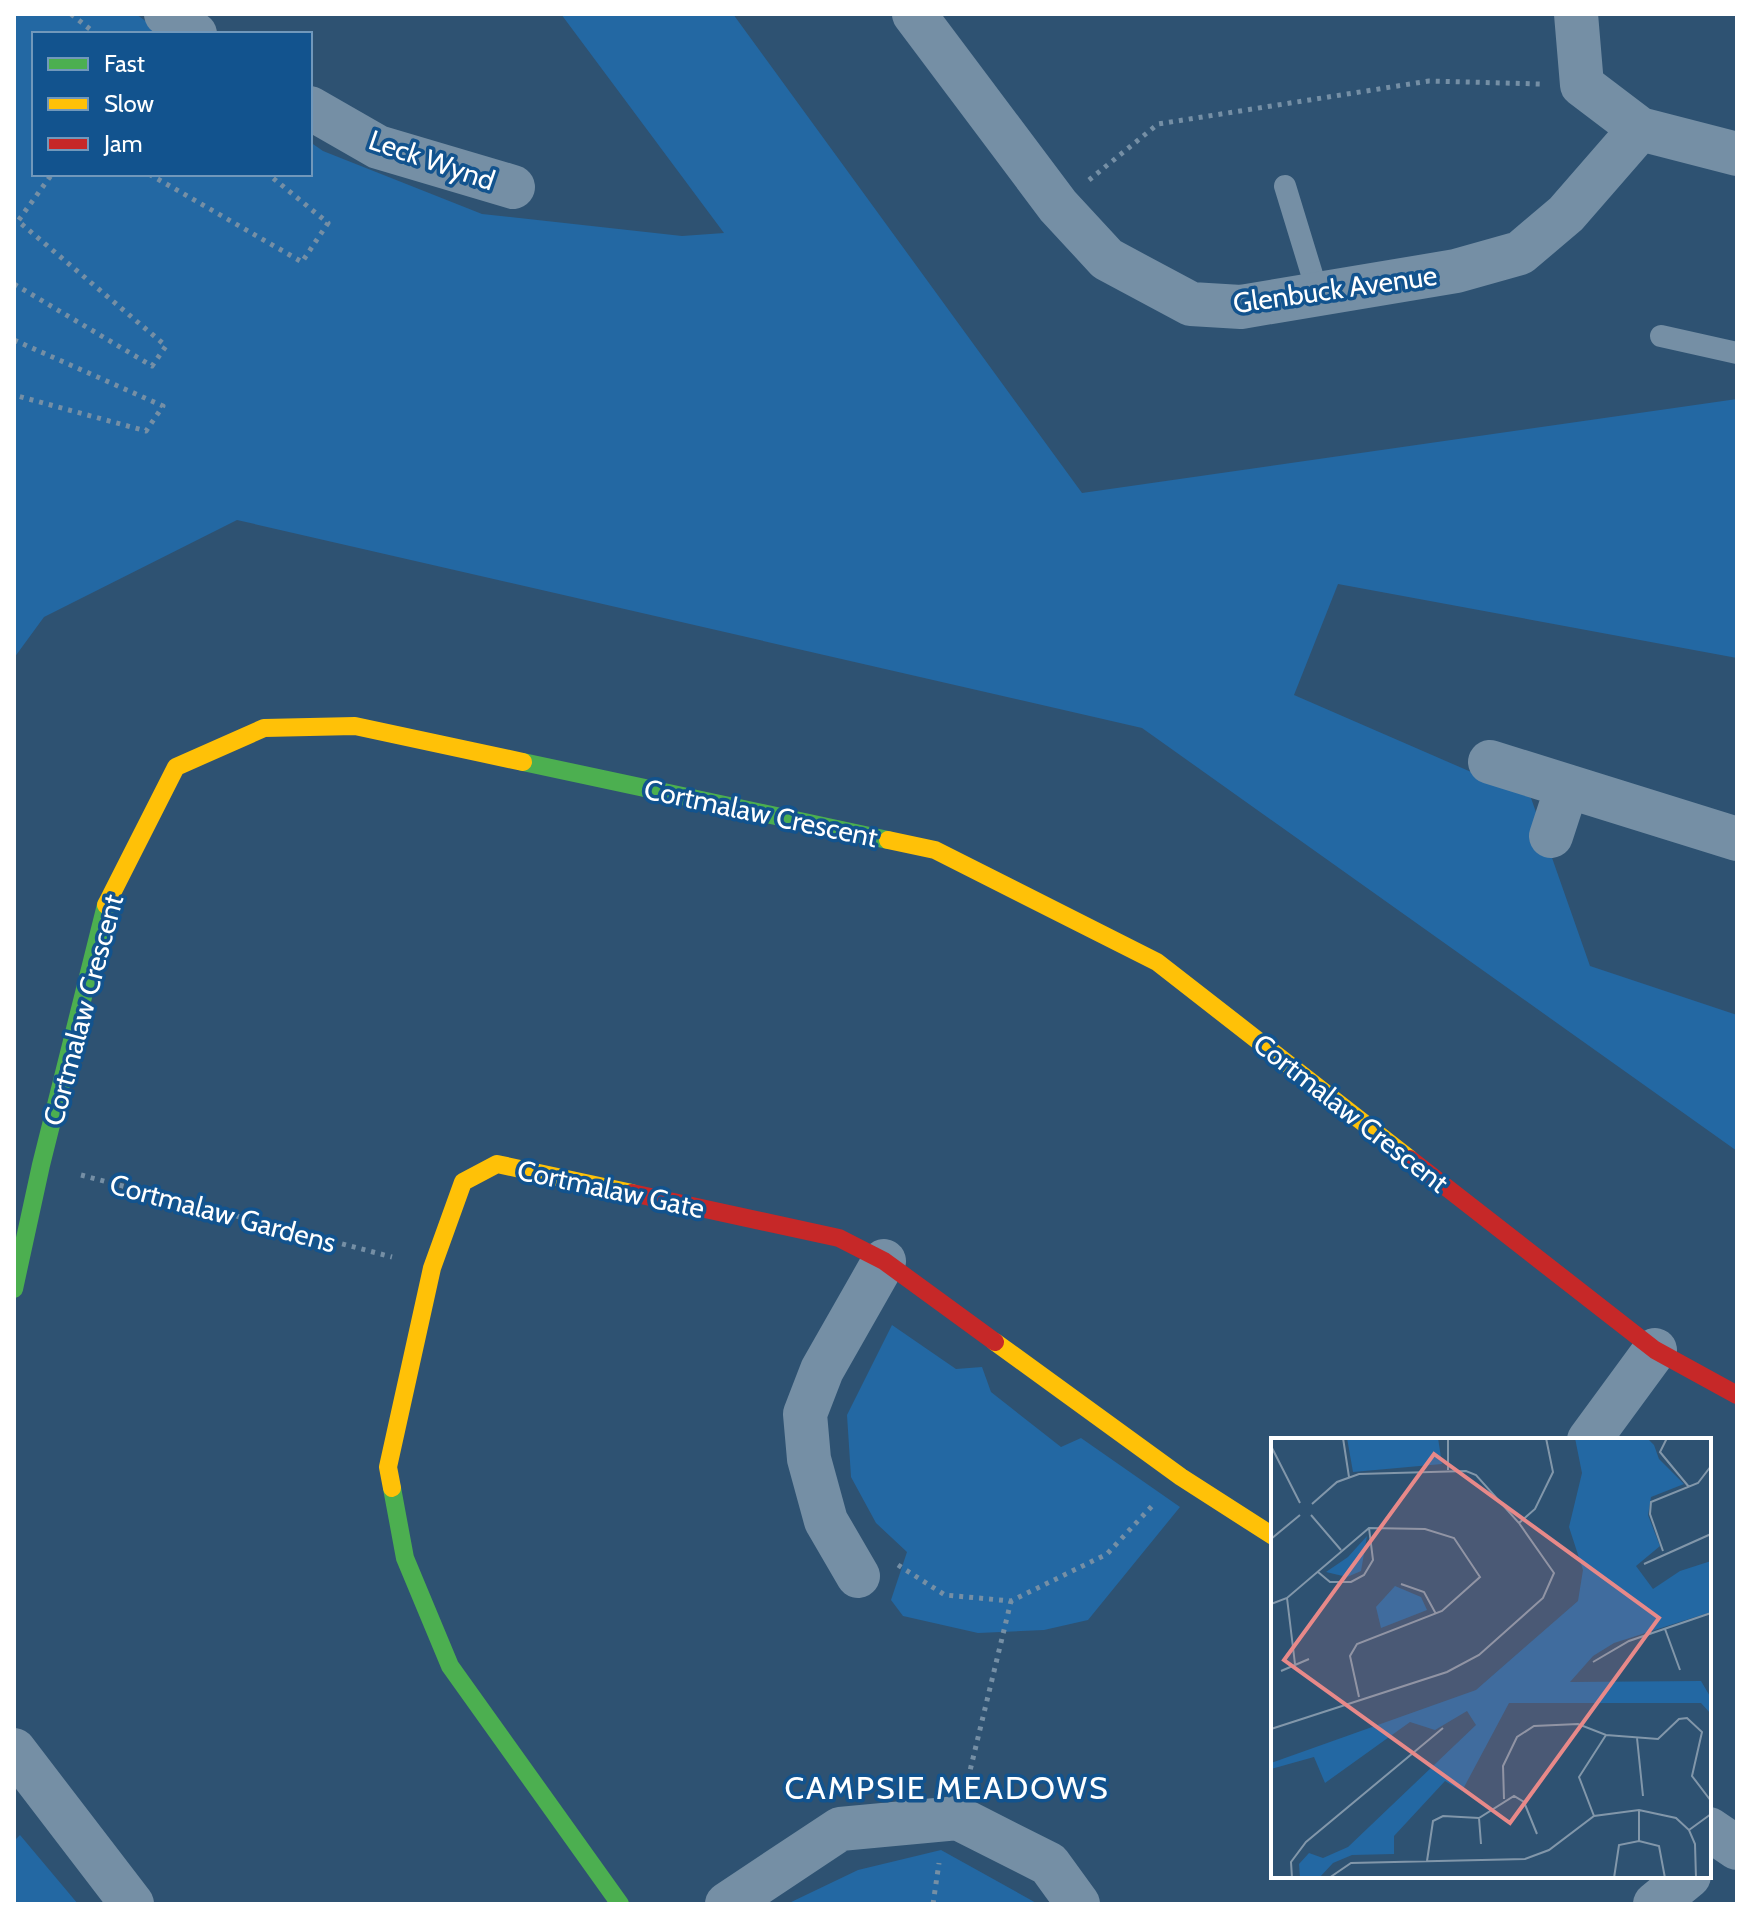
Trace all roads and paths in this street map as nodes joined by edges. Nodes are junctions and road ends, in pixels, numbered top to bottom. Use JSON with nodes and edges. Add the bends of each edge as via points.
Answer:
{"nodes":[{"id":1,"x":71,"y":14,"type":"edge"},
{"id":2,"x":166,"y":14,"type":"edge"},
{"id":3,"x":914,"y":14,"type":"edge"},
{"id":4,"x":1576,"y":14,"type":"edge"},
{"id":5,"x":94,"y":32,"type":"edge"},
{"id":6,"x":192,"y":32,"type":"edge"},
{"id":7,"x":1582,"y":85,"type":"junction"},
{"id":8,"x":312,"y":109,"type":"edge"},
{"id":9,"x":1640,"y":129,"type":"junction"},
{"id":10,"x":1737,"y":154,"type":"edge"},
{"id":11,"x":51,"y":176,"type":"edge"},
{"id":12,"x":152,"y":176,"type":"edge"},
{"id":13,"x":270,"y":176,"type":"edge"},
{"id":14,"x":1285,"y":186,"type":"dead end"},
{"id":15,"x":513,"y":187,"type":"dead end"},
{"id":16,"x":1058,"y":206,"type":"junction"},
{"id":17,"x":14,"y":284,"type":"edge"},
{"id":18,"x":1318,"y":294,"type":"junction"},
{"id":19,"x":1661,"y":336,"type":"dead end"},
{"id":20,"x":14,"y":340,"type":"edge"},
{"id":21,"x":1737,"y":353,"type":"edge"},
{"id":22,"x":14,"y":395,"type":"edge"},
{"id":23,"x":1490,"y":762,"type":"dead end"},
{"id":24,"x":1567,"y":787,"type":"junction"},
{"id":25,"x":1551,"y":836,"type":"dead end"},
{"id":26,"x":1737,"y":839,"type":"edge"},
{"id":27,"x":28,"y":1162,"type":"edge"},
{"id":28,"x":884,"y":1261,"type":"junction"},
{"id":29,"x":432,"y":1268,"type":"junction"},
{"id":30,"x":14,"y":1289,"type":"edge"},
{"id":31,"x":1655,"y":1350,"type":"junction"},
{"id":32,"x":1737,"y":1395,"type":"edge"},
{"id":33,"x":1590,"y":1438,"type":"edge"},
{"id":34,"x":1181,"y":1477,"type":"junction"},
{"id":35,"x":1271,"y":1535,"type":"edge"},
{"id":36,"x":874,"y":1568,"type":"joint"},
{"id":37,"x":1011,"y":1601,"type":"junction"},
{"id":38,"x":19,"y":1770,"type":"edge"},
{"id":39,"x":958,"y":1818,"type":"junction"},
{"id":40,"x":1687,"y":1878,"type":"edge"},
{"id":41,"x":132,"y":1904,"type":"edge"},
{"id":42,"x":620,"y":1904,"type":"edge"},
{"id":43,"x":727,"y":1904,"type":"edge"},
{"id":44,"x":933,"y":1904,"type":"edge"},
{"id":45,"x":1078,"y":1904,"type":"edge"},
{"id":46,"x":1655,"y":1904,"type":"edge"}],
"edges":[{"from":1,"to":5,"type":"path"},
{"from":2,"to":6,"type":"street"},
{"from":3,"to":16,"type":"street","name":"Glenbuck Avenue"},
{"from":4,"to":7,"type":"street"},
{"from":7,"to":9,"type":"street"},
{"from":7,"to":16,"type":"path","via":[[1429,81],[1158,124]]},
{"from":8,"to":15,"type":"street","name":"Leck Wynd","via":[[378,147]]},
{"from":9,"to":10,"type":"street"},
{"from":9,"to":18,"type":"street","name":"Glenbuck Avenue","via":[[1566,214],[1520,253],[1456,271]]},
{"from":11,"to":17,"type":"path","via":[[18,221],[166,346],[152,366]]},
{"from":12,"to":13,"type":"path","via":[[302,262],[328,223]]},
{"from":14,"to":18,"type":"lane"},
{"from":16,"to":18,"type":"street","name":"Glenbuck Avenue","via":[[1107,259],[1191,304],[1241,307]]},
{"from":19,"to":21,"type":"lane"},
{"from":20,"to":22,"type":"path","via":[[163,406],[146,431]]},
{"from":23,"to":24,"type":"street"},
{"from":24,"to":25,"type":"street"},
{"from":24,"to":26,"type":"street"},
{"from":27,"to":29,"type":"path","name":"Cortmalaw Gardens"},
{"from":27,"to":30,"type":"street","name":"Cortmalaw Crescent"},
{"from":27,"to":31,"type":"street","name":"Cortmalaw Crescent","via":[[104,910],[176,767],[264,728],[355,726],[935,850],[1157,962]]},
{"from":28,"to":29,"type":"street","name":"Cortmalaw Gate","via":[[839,1238],[497,1164],[463,1182]]},
{"from":28,"to":34,"type":"street","name":"Cortmalaw Gate"},
{"from":28,"to":36,"type":"street","via":[[822,1370],[805,1414],[809,1459],[826,1521]]},
{"from":29,"to":42,"type":"street","name":"Cortmalaw Gate","via":[[388,1467],[405,1558],[450,1666]]},
{"from":31,"to":32,"type":"street","name":"Cortmalaw Crescent"},
{"from":31,"to":33,"type":"street"},
{"from":34,"to":35,"type":"street","name":"Cortmalaw Gate"},
{"from":34,"to":37,"type":"path","via":[[1107,1554]]},
{"from":36,"to":37,"type":"path","via":[[945,1595]]},
{"from":37,"to":39,"type":"path"},
{"from":38,"to":41,"type":"street"},
{"from":39,"to":43,"type":"street","via":[[840,1829]]},
{"from":39,"to":44,"type":"path","via":[[941,1850]]},
{"from":39,"to":45,"type":"street","via":[[1049,1864]]},
{"from":40,"to":46,"type":"street"}]}
